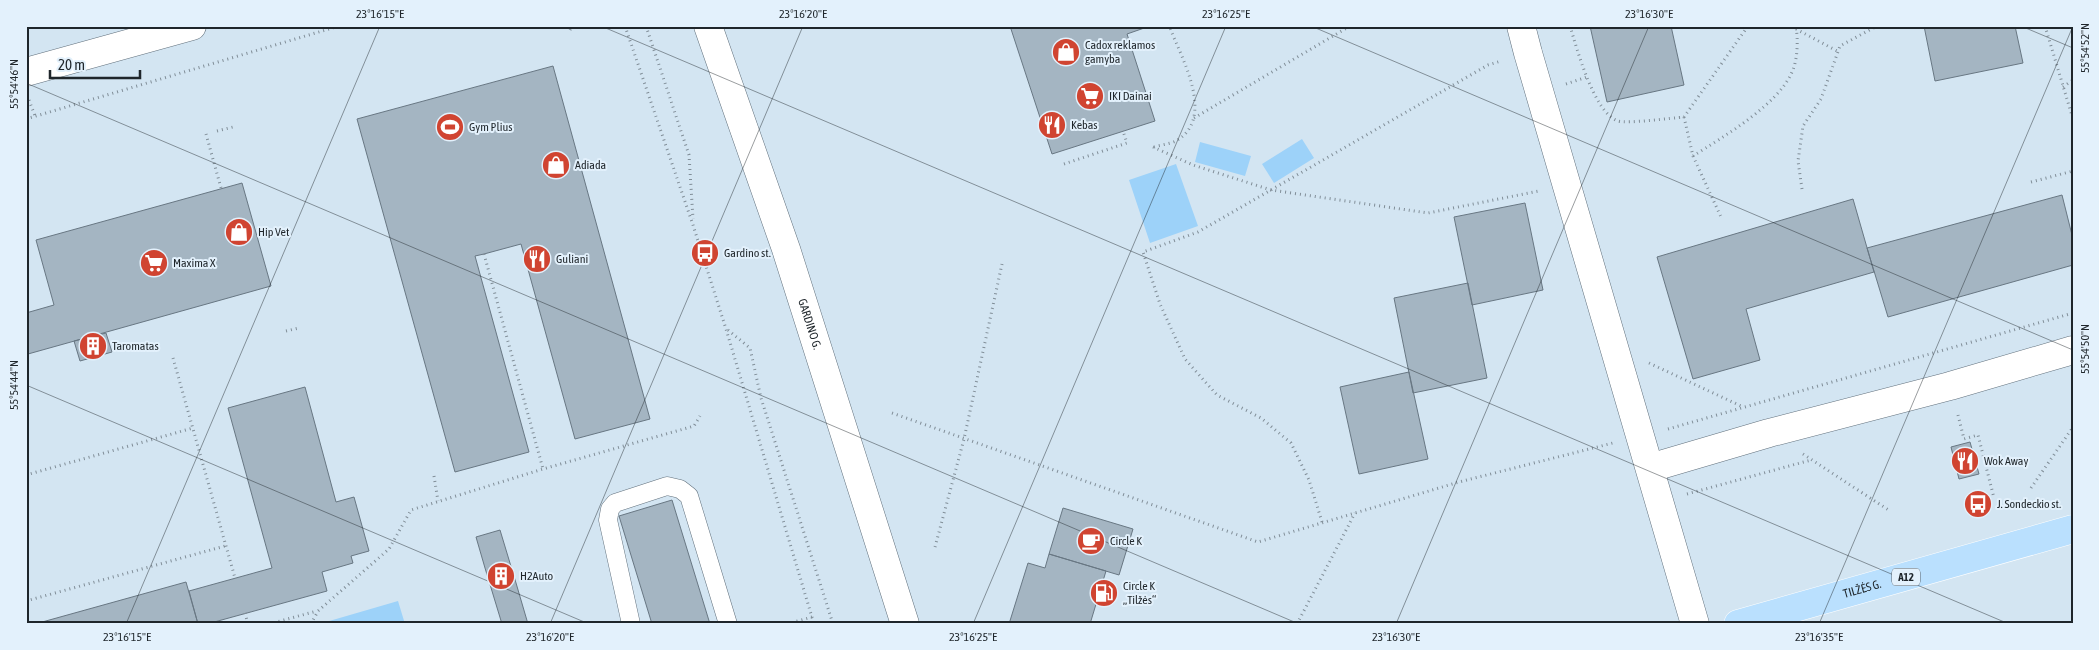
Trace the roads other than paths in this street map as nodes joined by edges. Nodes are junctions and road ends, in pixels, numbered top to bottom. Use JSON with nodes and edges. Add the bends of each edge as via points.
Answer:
{"nodes":[{"id":1,"x":192,"y":26,"type":"edge"},
{"id":2,"x":708,"y":26,"type":"edge"},
{"id":3,"x":1521,"y":26,"type":"edge"},
{"id":4,"x":26,"y":72,"type":"edge"},
{"id":5,"x":2073,"y":350,"type":"edge"},
{"id":6,"x":1650,"y":468,"type":"junction"},
{"id":7,"x":2073,"y":529,"type":"edge"},
{"id":8,"x":631,"y":624,"type":"edge"},
{"id":9,"x":728,"y":624,"type":"edge"},
{"id":10,"x":904,"y":624,"type":"edge"},
{"id":11,"x":1696,"y":624,"type":"edge"},
{"id":12,"x":1738,"y":624,"type":"edge"}],
"edges":[{"from":1,"to":4,"type":"street"},
{"from":2,"to":10,"type":"street","name":"GARDINO G.","via":[[786,249]]},
{"from":3,"to":6,"type":"street"},
{"from":5,"to":6,"type":"street","via":[[1950,386],[1769,432]]},
{"from":6,"to":11,"type":"street"},
{"from":7,"to":12,"type":"highway","name":"TILŽĖS G.","number":"A12"},
{"from":8,"to":9,"type":"lane","via":[[608,520],[610,509],[614,503],[668,486],[689,496]]}]}
